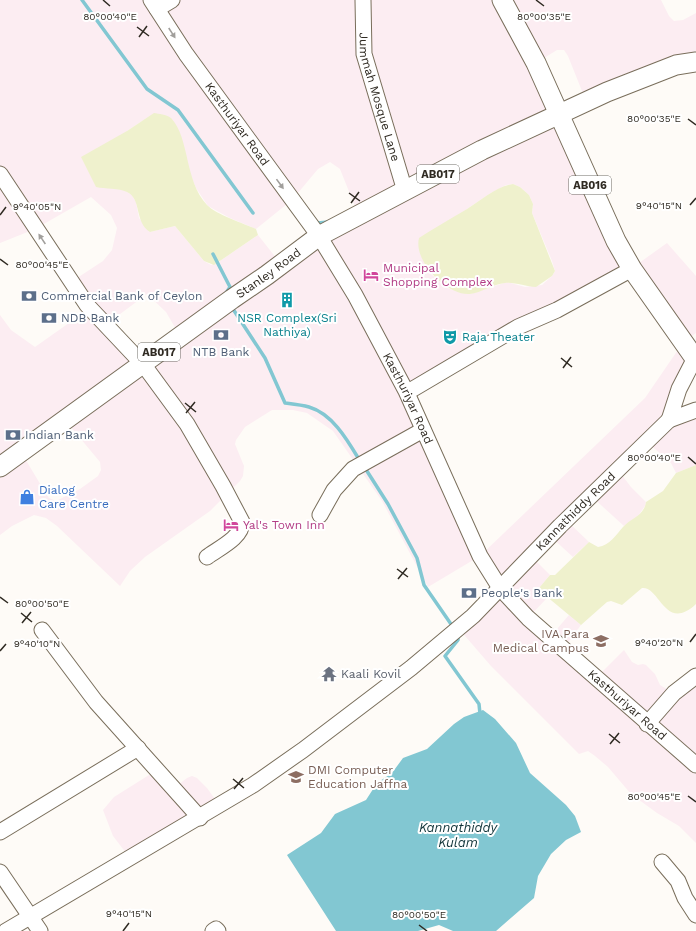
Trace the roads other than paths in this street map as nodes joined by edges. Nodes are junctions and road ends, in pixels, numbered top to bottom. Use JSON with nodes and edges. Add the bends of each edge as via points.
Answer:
{"nodes":[{"id":1,"x":172,"y":0,"type":"edge"},
{"id":2,"x":363,"y":0,"type":"edge"},
{"id":3,"x":502,"y":0,"type":"edge"},
{"id":4,"x":154,"y":5,"type":"edge"},
{"id":5,"x":696,"y":62,"type":"edge"},
{"id":6,"x":558,"y":114,"type":"junction"},
{"id":7,"x":0,"y":174,"type":"edge"},
{"id":8,"x":405,"y":191,"type":"junction"},
{"id":9,"x":319,"y":236,"type":"junction"},
{"id":10,"x":632,"y":268,"type":"junction"},
{"id":11,"x":695,"y":359,"type":"edge"},
{"id":12,"x":140,"y":360,"type":"junction"},
{"id":13,"x":413,"y":389,"type":"dead end"},
{"id":14,"x":696,"y":410,"type":"edge"},
{"id":15,"x":669,"y":420,"type":"junction"},
{"id":16,"x":423,"y":430,"type":"junction"},
{"id":17,"x":0,"y":467,"type":"edge"},
{"id":18,"x":320,"y":514,"type":"dead end"},
{"id":19,"x":207,"y":557,"type":"dead end"},
{"id":20,"x":500,"y":588,"type":"junction"},
{"id":21,"x":42,"y":630,"type":"dead end"},
{"id":22,"x":696,"y":676,"type":"edge"},
{"id":23,"x":647,"y":724,"type":"junction"},
{"id":24,"x":138,"y":748,"type":"junction"},
{"id":25,"x":696,"y":765,"type":"edge"},
{"id":26,"x":200,"y":818,"type":"junction"},
{"id":27,"x":0,"y":832,"type":"edge"},
{"id":28,"x":662,"y":862,"type":"dead end"},
{"id":29,"x":0,"y":872,"type":"edge"},
{"id":30,"x":696,"y":915,"type":"edge"},
{"id":31,"x":31,"y":917,"type":"junction"},
{"id":32,"x":6,"y":931,"type":"edge"},
{"id":33,"x":40,"y":931,"type":"edge"},
{"id":34,"x":213,"y":931,"type":"edge"},
{"id":35,"x":218,"y":931,"type":"edge"}],
"edges":[{"from":1,"to":4,"type":"street"},
{"from":2,"to":8,"type":"street","name":"Jummah Mosque Lane","via":[[364,54]]},
{"from":3,"to":6,"type":"main road","number":"AB016","via":[[536,63]]},
{"from":4,"to":9,"type":"street","name":"Kasthuriyar Road","one_way":true,"via":[[186,54]]},
{"from":5,"to":6,"type":"main road","number":"AB017","via":[[669,68]]},
{"from":6,"to":8,"type":"main road","name":"Stanley Road","number":"AB017","via":[[482,150]]},
{"from":6,"to":10,"type":"main road","number":"AB016","via":[[616,241]]},
{"from":12,"to":7,"type":"street","one_way":true,"via":[[87,305]]},
{"from":8,"to":9,"type":"main road","name":"Stanley Road","number":"AB017"},
{"from":9,"to":12,"type":"main road","name":"Stanley Road","number":"AB017"},
{"from":9,"to":16,"type":"street","name":"Kasthuriyar Road","via":[[355,295]]},
{"from":10,"to":11,"type":"main road","number":"AB016"},
{"from":10,"to":13,"type":"street","via":[[556,310],[518,327]]},
{"from":11,"to":15,"type":"street","via":[[679,389]]},
{"from":12,"to":17,"type":"main road","name":"Stanley Road","number":"AB017"},
{"from":12,"to":19,"type":"street","via":[[187,424],[242,522],[242,529],[238,534]]},
{"from":14,"to":15,"type":"street"},
{"from":15,"to":20,"type":"street","name":"Kannathiddy Road"},
{"from":16,"to":18,"type":"street","via":[[353,469],[334,490]]},
{"from":16,"to":20,"type":"street","name":"Kasthuriyar Road","via":[[480,556]]},
{"from":20,"to":23,"type":"street","name":"Kasthuriyar Road","via":[[528,618]]},
{"from":20,"to":26,"type":"street","name":"Kannathiddy Road","via":[[453,634],[400,677],[303,750]]},
{"from":21,"to":24,"type":"street","via":[[96,702]]},
{"from":22,"to":23,"type":"street","via":[[674,693]]},
{"from":23,"to":25,"type":"street","name":"Kasthuriyar Road"},
{"from":24,"to":26,"type":"street"},
{"from":24,"to":27,"type":"street"},
{"from":26,"to":31,"type":"street","name":"Kannathiddy Road"},
{"from":28,"to":30,"type":"street","via":[[678,881]]},
{"from":29,"to":31,"type":"street"},
{"from":31,"to":32,"type":"street","name":"Kannathiddy Road"},
{"from":31,"to":33,"type":"street"},
{"from":34,"to":35,"type":"street"}]}
